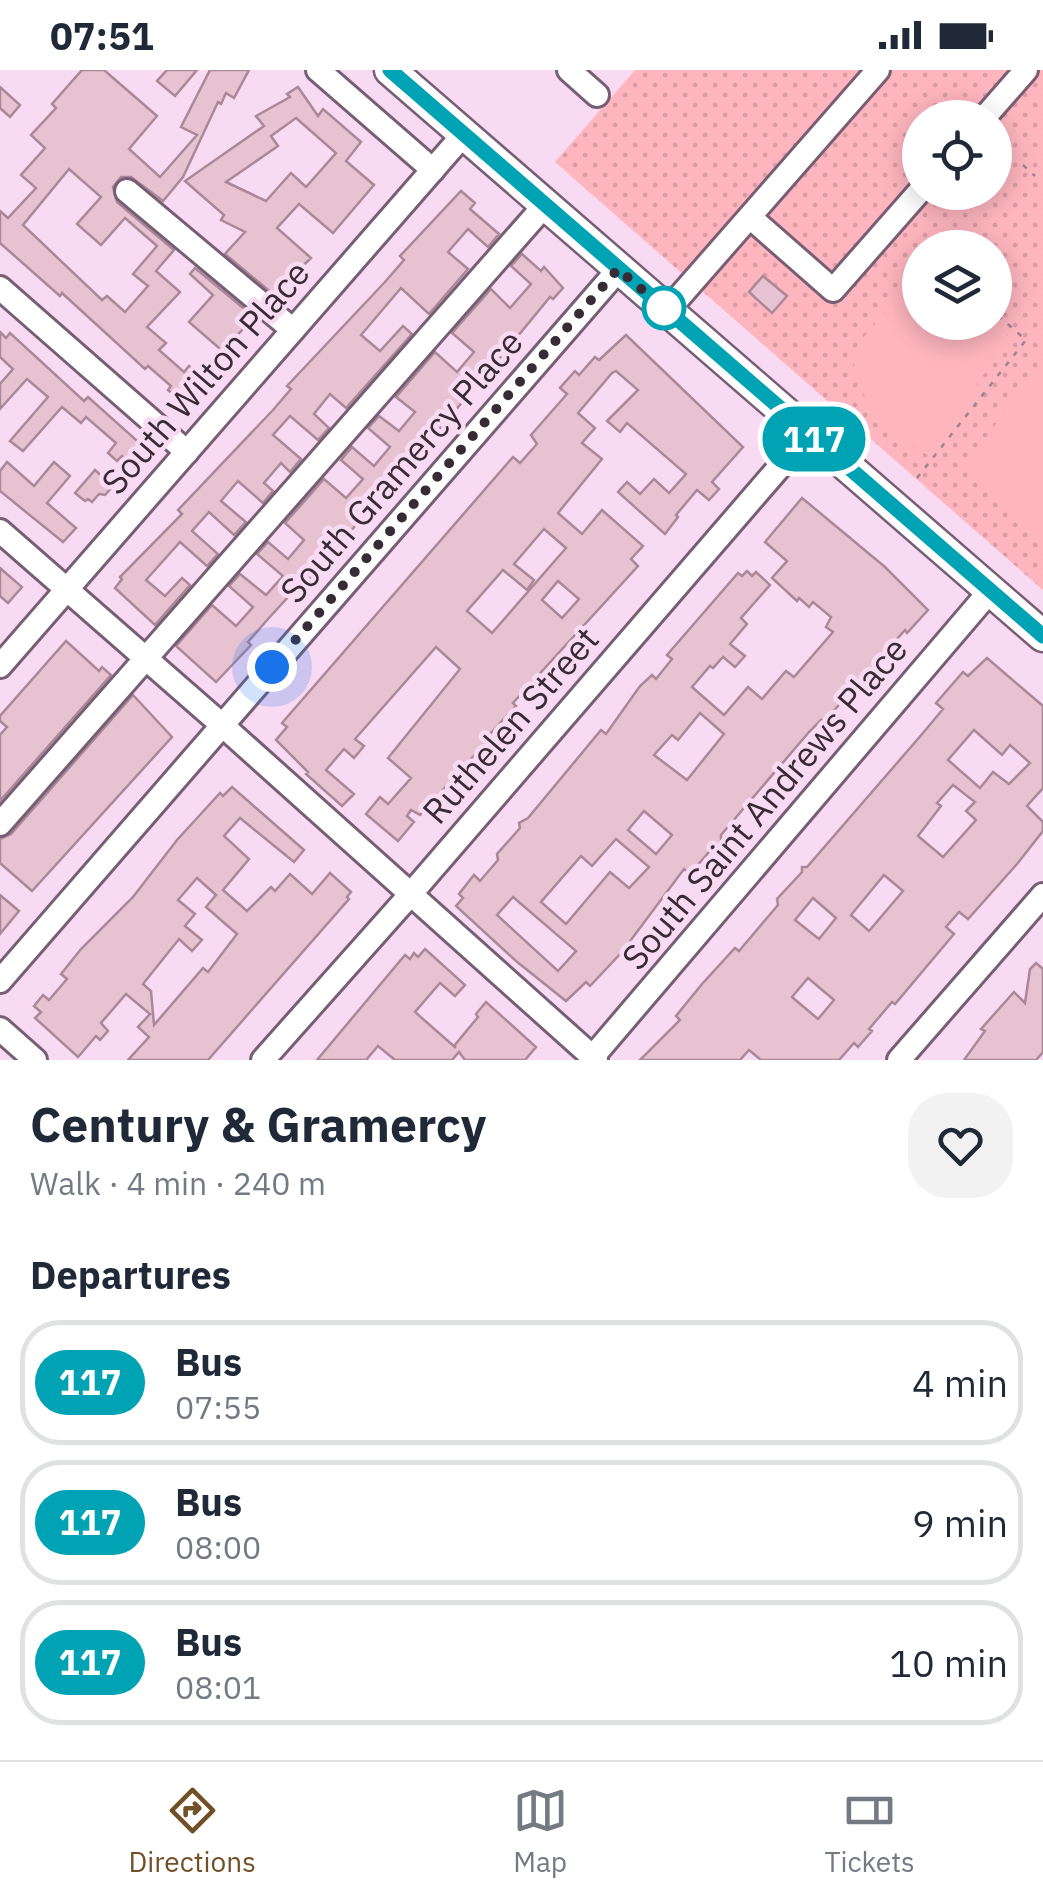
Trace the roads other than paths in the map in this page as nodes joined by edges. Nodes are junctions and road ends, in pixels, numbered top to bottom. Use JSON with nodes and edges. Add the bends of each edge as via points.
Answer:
{"nodes":[{"id":1,"x":318,"y":70,"type":"edge"},
{"id":2,"x":390,"y":70,"type":"edge"},
{"id":3,"x":569,"y":70,"type":"edge"},
{"id":4,"x":878,"y":70,"type":"edge"},
{"id":5,"x":1026,"y":70,"type":"edge"},
{"id":6,"x":597,"y":95,"type":"dead end"},
{"id":7,"x":1000,"y":100,"type":"edge"},
{"id":8,"x":464,"y":134,"type":"junction"},
{"id":9,"x":433,"y":170,"type":"junction"},
{"id":10,"x":127,"y":191,"type":"dead end"},
{"id":11,"x":545,"y":204,"type":"junction"},
{"id":12,"x":903,"y":210,"type":"edge"},
{"id":13,"x":750,"y":217,"type":"junction"},
{"id":14,"x":618,"y":269,"type":"junction"},
{"id":15,"x":0,"y":288,"type":"edge"},
{"id":16,"x":667,"y":311,"type":"junction"},
{"id":17,"x":293,"y":330,"type":"junction"},
{"id":18,"x":808,"y":434,"type":"junction"},
{"id":19,"x":187,"y":452,"type":"junction"},
{"id":20,"x":0,"y":531,"type":"edge"},
{"id":21,"x":66,"y":589,"type":"junction"},
{"id":22,"x":990,"y":591,"type":"junction"},
{"id":23,"x":1043,"y":636,"type":"edge"},
{"id":24,"x":145,"y":658,"type":"junction"},
{"id":25,"x":0,"y":666,"type":"edge"},
{"id":26,"x":222,"y":725,"type":"junction"},
{"id":27,"x":0,"y":824,"type":"edge"},
{"id":28,"x":1043,"y":895,"type":"edge"},
{"id":29,"x":409,"y":896,"type":"junction"},
{"id":30,"x":0,"y":980,"type":"edge"},
{"id":31,"x":0,"y":1030,"type":"edge"},
{"id":32,"x":593,"y":1059,"type":"edge"},
{"id":33,"x":35,"y":1060,"type":"edge"},
{"id":34,"x":263,"y":1060,"type":"edge"},
{"id":35,"x":899,"y":1060,"type":"edge"}],
"edges":[{"from":1,"to":9,"type":"street"},
{"from":2,"to":8,"type":"main road"},
{"from":3,"to":6,"type":"street"},
{"from":4,"to":13,"type":"street"},
{"from":5,"to":7,"type":"street"},
{"from":8,"to":9,"type":"street","name":"South Wilton Place"},
{"from":8,"to":11,"type":"main road"},
{"from":9,"to":17,"type":"street","name":"South Wilton Place"},
{"from":10,"to":17,"type":"street"},
{"from":11,"to":14,"type":"main road"},
{"from":11,"to":24,"type":"street"},
{"from":12,"to":13,"type":"street","via":[[833,290]]},
{"from":13,"to":16,"type":"street"},
{"from":14,"to":16,"type":"main road"},
{"from":14,"to":26,"type":"street","name":"South Gramercy Place"},
{"from":15,"to":19,"type":"street"},
{"from":16,"to":18,"type":"main road"},
{"from":17,"to":19,"type":"street","name":"South Wilton Place"},
{"from":18,"to":22,"type":"main road"},
{"from":18,"to":29,"type":"street","name":"Ruthelen Street"},
{"from":19,"to":21,"type":"street","name":"South Wilton Place"},
{"from":20,"to":21,"type":"street"},
{"from":21,"to":24,"type":"street"},
{"from":21,"to":25,"type":"street","name":"South Wilton Place"},
{"from":22,"to":23,"type":"main road"},
{"from":22,"to":32,"type":"street","name":"South Saint Andrews Place"},
{"from":24,"to":26,"type":"street"},
{"from":24,"to":27,"type":"street"},
{"from":26,"to":29,"type":"street"},
{"from":26,"to":30,"type":"street","name":"South Gramercy Place"},
{"from":28,"to":35,"type":"street"},
{"from":29,"to":32,"type":"street"},
{"from":29,"to":34,"type":"street","name":"Ruthelen Street"},
{"from":31,"to":33,"type":"street"}]}
